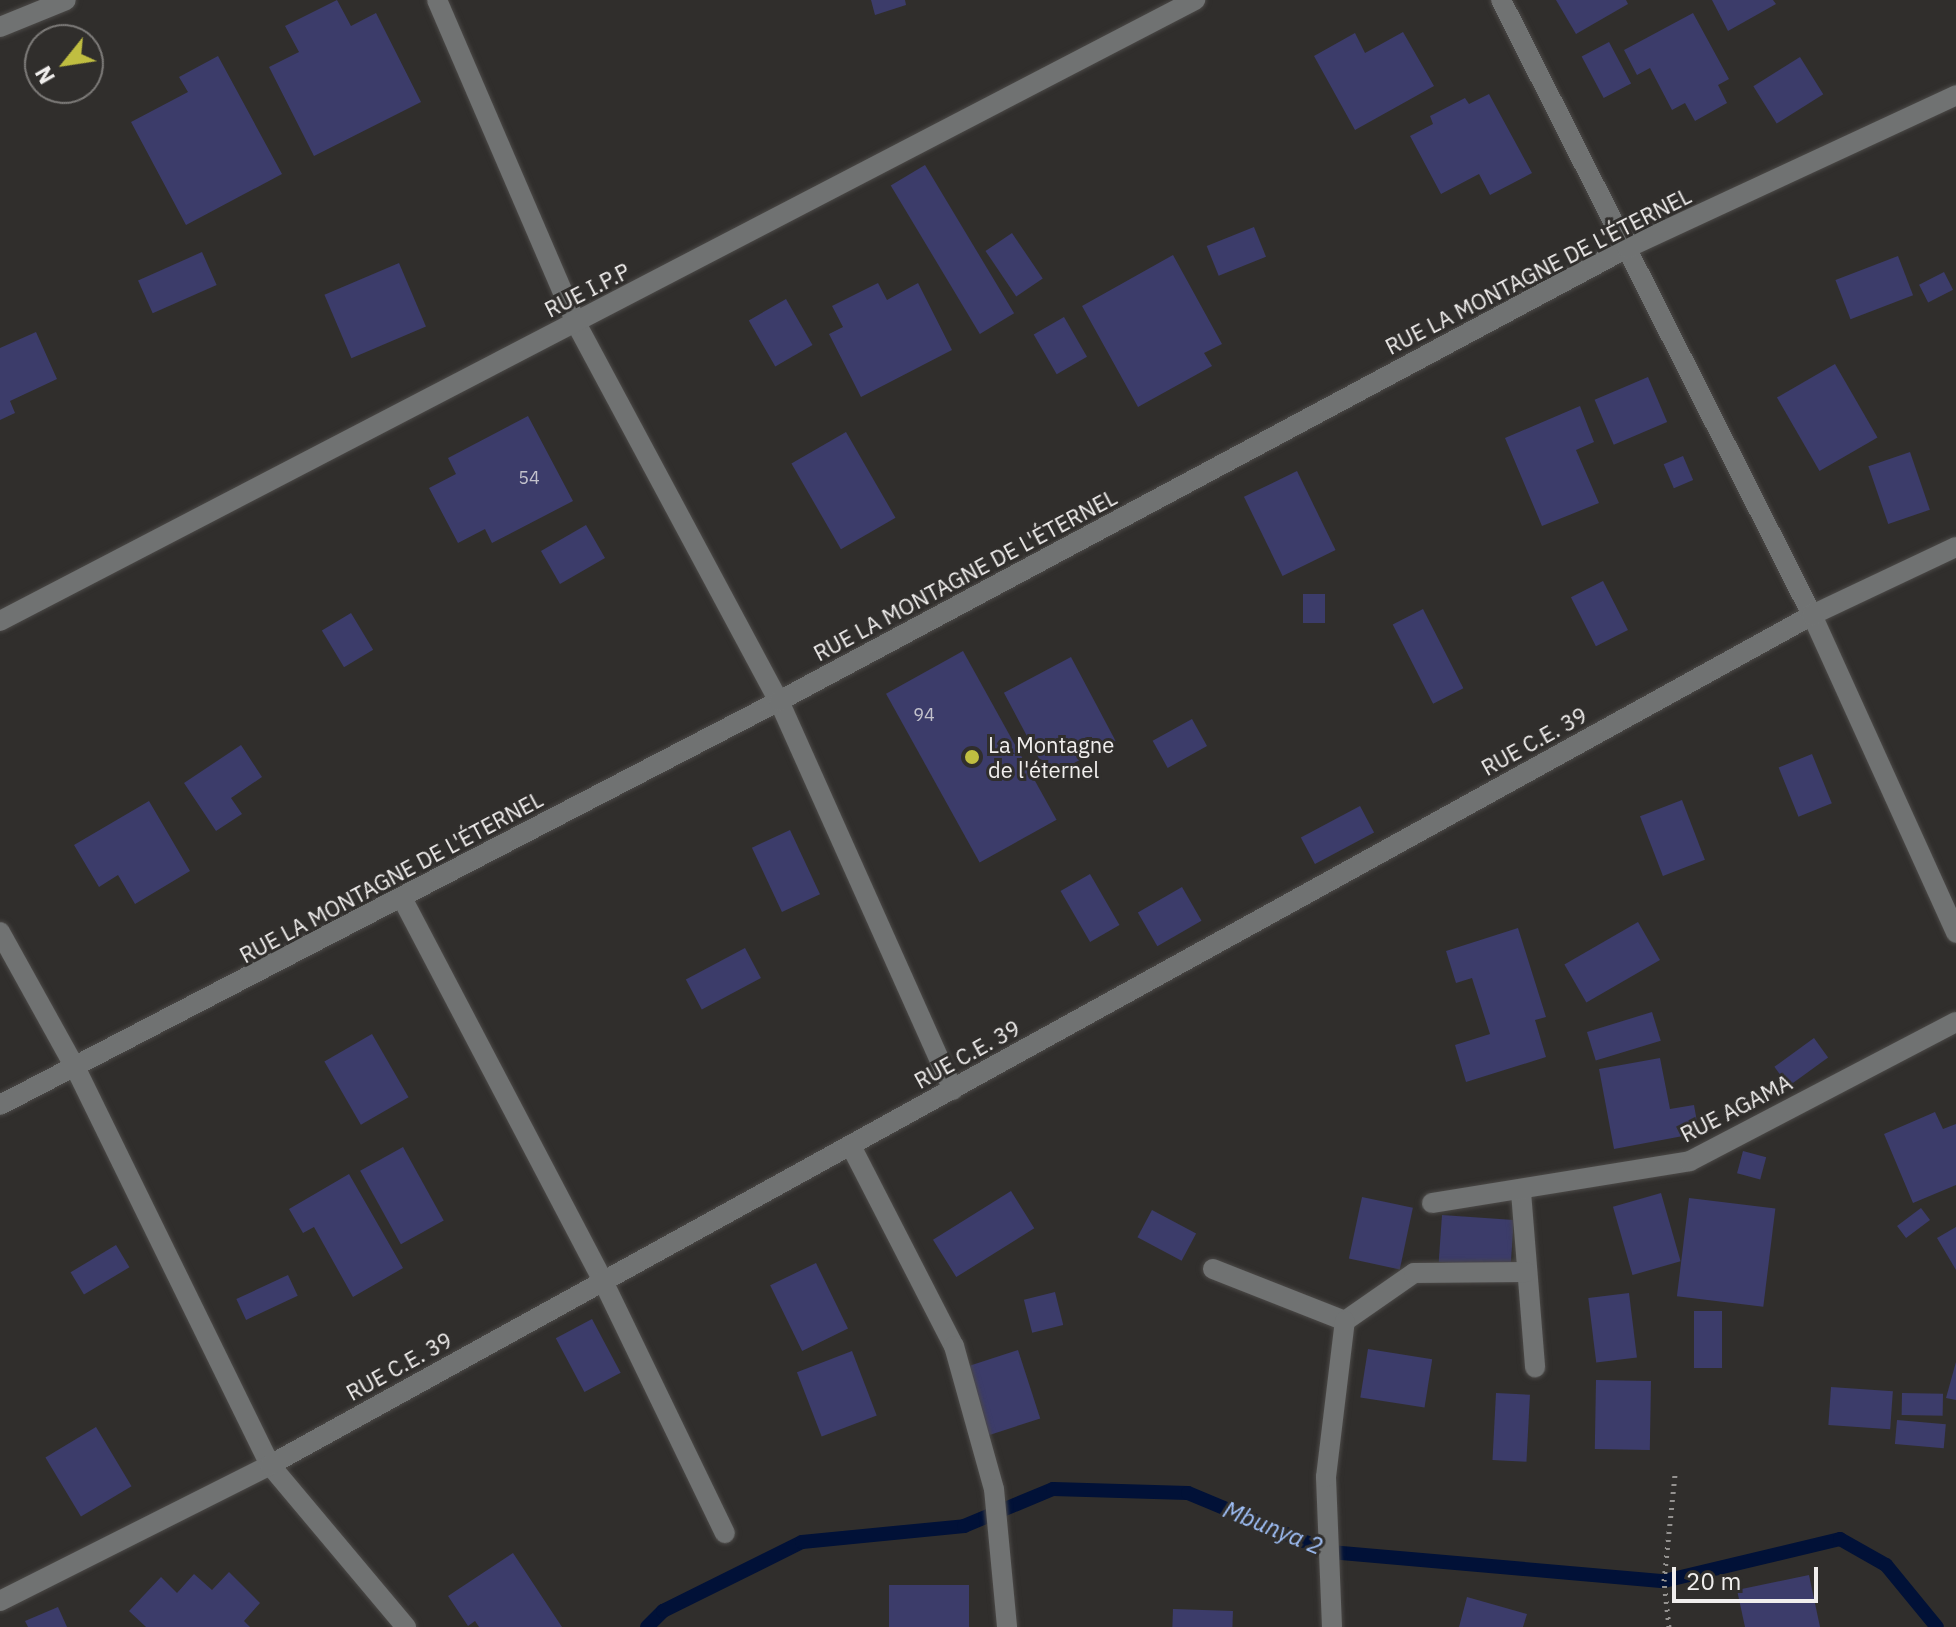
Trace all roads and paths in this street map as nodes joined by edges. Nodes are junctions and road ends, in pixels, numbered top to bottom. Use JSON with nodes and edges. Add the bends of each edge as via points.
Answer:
{"nodes":[{"id":1,"x":66,"y":0,"type":"edge"},
{"id":2,"x":437,"y":0,"type":"edge"},
{"id":3,"x":1195,"y":0,"type":"edge"},
{"id":4,"x":1501,"y":0,"type":"edge"},
{"id":5,"x":0,"y":27,"type":"edge"},
{"id":6,"x":1956,"y":95,"type":"edge"},
{"id":7,"x":1627,"y":248,"type":"junction"},
{"id":8,"x":576,"y":323,"type":"junction"},
{"id":9,"x":1956,"y":547,"type":"edge"},
{"id":10,"x":1812,"y":615,"type":"junction"},
{"id":11,"x":0,"y":621,"type":"edge"},
{"id":12,"x":779,"y":701,"type":"junction"},
{"id":13,"x":402,"y":898,"type":"junction"},
{"id":14,"x":0,"y":932,"type":"edge"},
{"id":15,"x":1956,"y":933,"type":"edge"},
{"id":16,"x":1956,"y":1022,"type":"edge"},
{"id":17,"x":76,"y":1069,"type":"junction"},
{"id":18,"x":953,"y":1090,"type":"junction"},
{"id":19,"x":0,"y":1105,"type":"edge"},
{"id":20,"x":851,"y":1146,"type":"junction"},
{"id":21,"x":1521,"y":1192,"type":"junction"},
{"id":22,"x":1432,"y":1203,"type":"dead end"},
{"id":23,"x":1213,"y":1269,"type":"dead end"},
{"id":24,"x":1526,"y":1272,"type":"junction"},
{"id":25,"x":603,"y":1281,"type":"junction"},
{"id":26,"x":1345,"y":1321,"type":"junction"},
{"id":27,"x":1535,"y":1367,"type":"dead end"},
{"id":28,"x":270,"y":1465,"type":"junction"},
{"id":29,"x":1675,"y":1475,"type":"dead end"},
{"id":30,"x":725,"y":1533,"type":"dead end"},
{"id":31,"x":0,"y":1601,"type":"edge"},
{"id":32,"x":406,"y":1627,"type":"edge"},
{"id":33,"x":1007,"y":1627,"type":"edge"},
{"id":34,"x":1332,"y":1627,"type":"edge"},
{"id":35,"x":1669,"y":1627,"type":"edge"}],
"edges":[{"from":1,"to":5,"type":"street"},
{"from":2,"to":8,"type":"street"},
{"from":3,"to":8,"type":"street","name":"RUE I.P.P"},
{"from":4,"to":7,"type":"street"},
{"from":6,"to":7,"type":"street","name":"RUE LA MONTAGNE DE L'ÉTERNEL"},
{"from":7,"to":10,"type":"street"},
{"from":7,"to":12,"type":"street","name":"RUE LA MONTAGNE DE L'ÉTERNEL"},
{"from":8,"to":11,"type":"street","name":"RUE I.P.P"},
{"from":8,"to":12,"type":"street"},
{"from":9,"to":10,"type":"street","name":"RUE C.E. 39"},
{"from":10,"to":15,"type":"street"},
{"from":10,"to":18,"type":"street","name":"RUE C.E. 39"},
{"from":12,"to":13,"type":"street","name":"RUE LA MONTAGNE DE L'ÉTERNEL"},
{"from":12,"to":18,"type":"street"},
{"from":13,"to":17,"type":"street","name":"RUE LA MONTAGNE DE L'ÉTERNEL"},
{"from":13,"to":25,"type":"street"},
{"from":14,"to":17,"type":"street"},
{"from":16,"to":21,"type":"street","name":"RUE AGAMA","via":[[1690,1161]]},
{"from":17,"to":19,"type":"street","name":"RUE LA MONTAGNE DE L'ÉTERNEL"},
{"from":17,"to":28,"type":"street"},
{"from":18,"to":20,"type":"street","name":"RUE C.E. 39"},
{"from":20,"to":25,"type":"street","name":"RUE C.E. 39"},
{"from":20,"to":33,"type":"street","via":[[954,1346],[994,1489]]},
{"from":21,"to":22,"type":"street","name":"RUE AGAMA"},
{"from":21,"to":24,"type":"street"},
{"from":23,"to":26,"type":"street"},
{"from":24,"to":26,"type":"street","via":[[1414,1273]]},
{"from":24,"to":27,"type":"street"},
{"from":25,"to":28,"type":"street","name":"RUE C.E. 39"},
{"from":25,"to":30,"type":"street"},
{"from":26,"to":34,"type":"street","via":[[1326,1477]]},
{"from":28,"to":31,"type":"street","name":"RUE C.E. 39"},
{"from":28,"to":32,"type":"street"},
{"from":29,"to":35,"type":"path","via":[[1664,1581]]}]}
